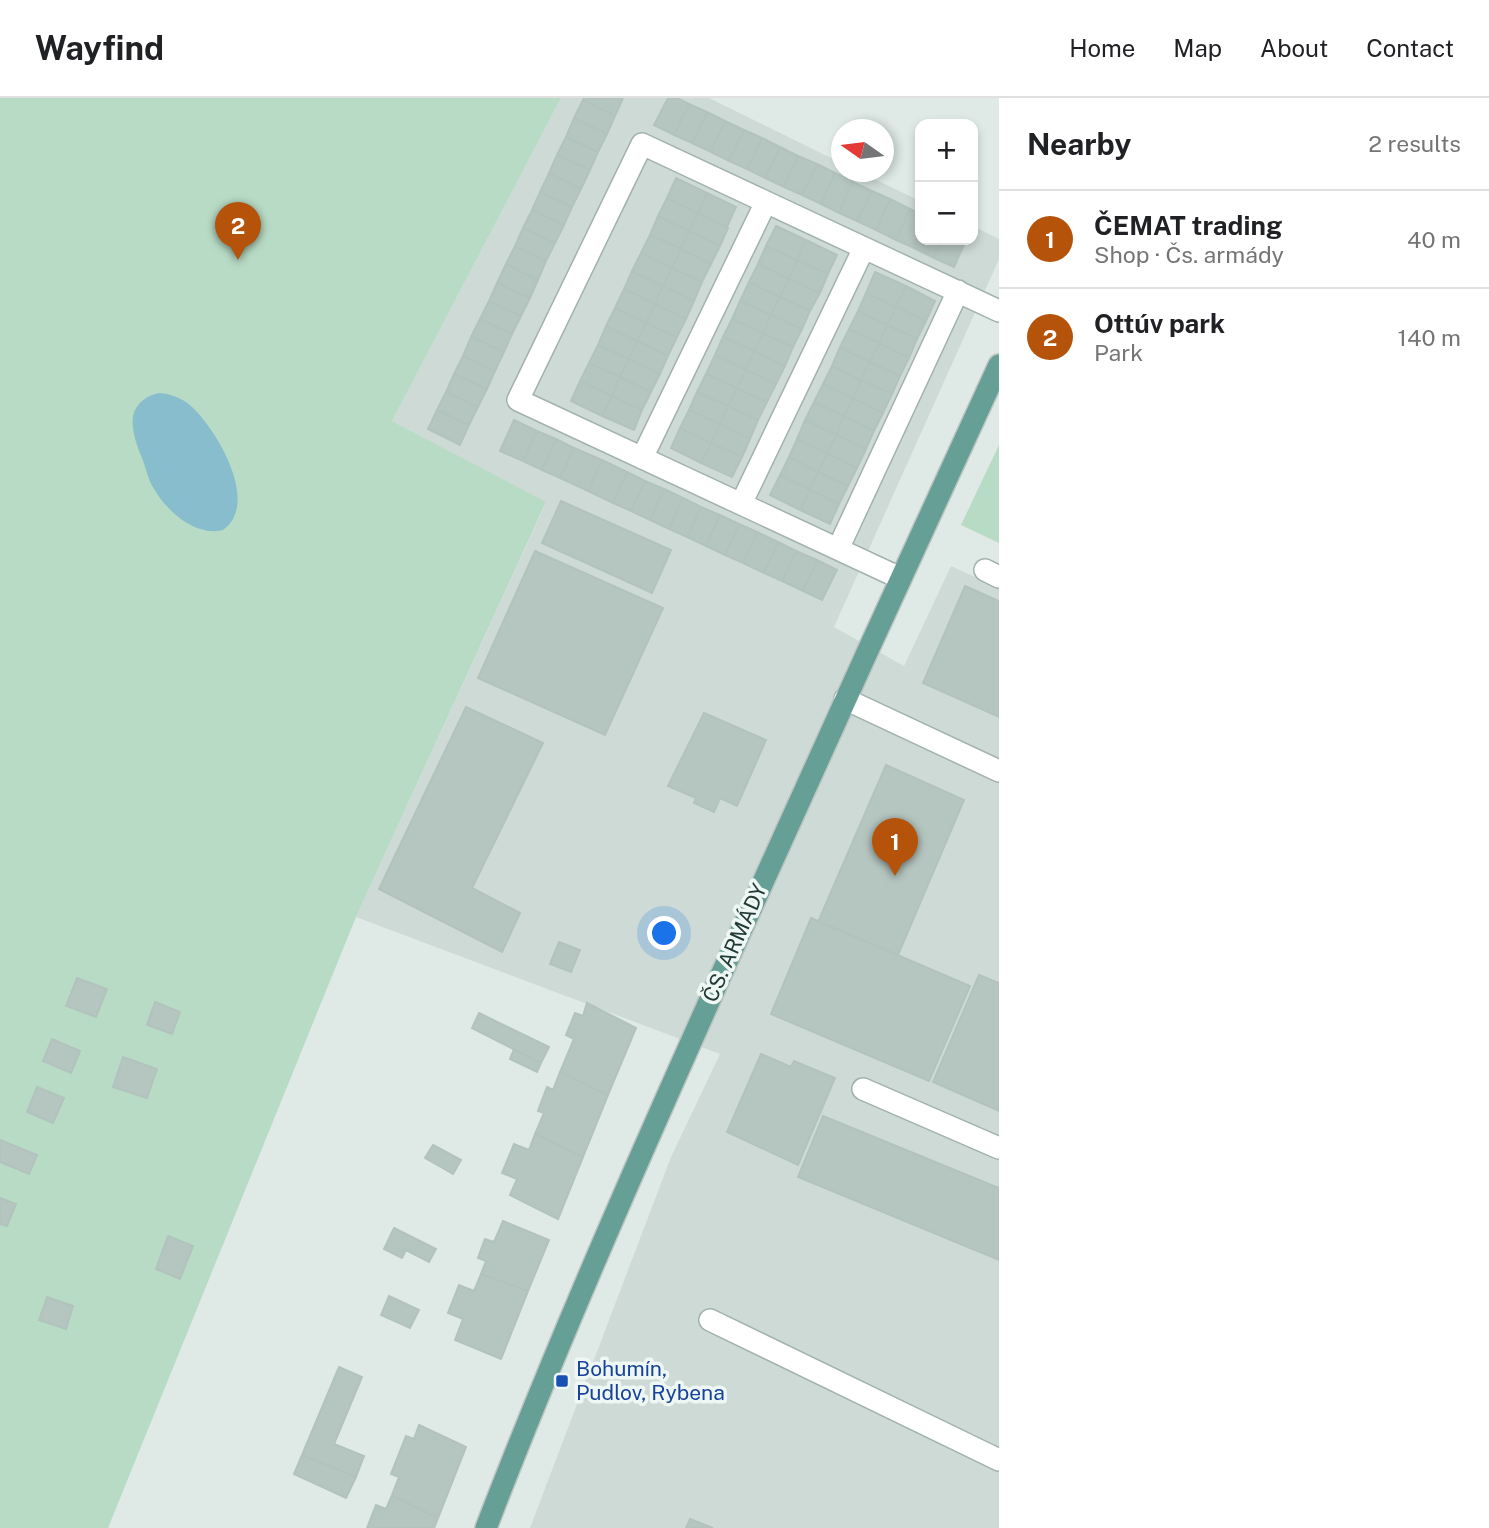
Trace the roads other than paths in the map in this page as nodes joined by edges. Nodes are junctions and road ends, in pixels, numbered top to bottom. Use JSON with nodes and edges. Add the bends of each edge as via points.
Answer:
{"nodes":[{"id":1,"x":766,"y":202,"type":"junction"},
{"id":2,"x":864,"y":248,"type":"junction"},
{"id":3,"x":958,"y":291,"type":"junction"},
{"id":4,"x":999,"y":311,"type":"edge"},
{"id":5,"x":999,"y":365,"type":"edge"},
{"id":6,"x":642,"y":458,"type":"junction"},
{"id":7,"x":741,"y":504,"type":"junction"},
{"id":8,"x":838,"y":549,"type":"junction"},
{"id":9,"x":900,"y":578,"type":"junction"},
{"id":10,"x":845,"y":699,"type":"junction"},
{"id":11,"x":999,"y":771,"type":"edge"},
{"id":12,"x":863,"y":1089,"type":"dead end"},
{"id":13,"x":999,"y":1148,"type":"edge"},
{"id":14,"x":710,"y":1320,"type":"dead end"},
{"id":15,"x":999,"y":1460,"type":"edge"},
{"id":16,"x":486,"y":1528,"type":"edge"}],
"edges":[{"from":1,"to":2,"type":"lane"},
{"from":1,"to":6,"type":"lane"},
{"from":1,"to":6,"type":"lane","via":[[642,144],[517,400]]},
{"from":2,"to":3,"type":"lane"},
{"from":2,"to":7,"type":"lane"},
{"from":3,"to":4,"type":"lane"},
{"from":3,"to":8,"type":"lane"},
{"from":5,"to":9,"type":"main road","name":"ČS. ARMÁDY"},
{"from":6,"to":7,"type":"lane"},
{"from":7,"to":8,"type":"lane"},
{"from":8,"to":9,"type":"lane"},
{"from":9,"to":10,"type":"main road","name":"ČS. ARMÁDY"},
{"from":10,"to":11,"type":"lane"},
{"from":10,"to":16,"type":"main road","name":"ČS. ARMÁDY","via":[[638,1161]]},
{"from":12,"to":13,"type":"lane"},
{"from":14,"to":15,"type":"lane"}]}
